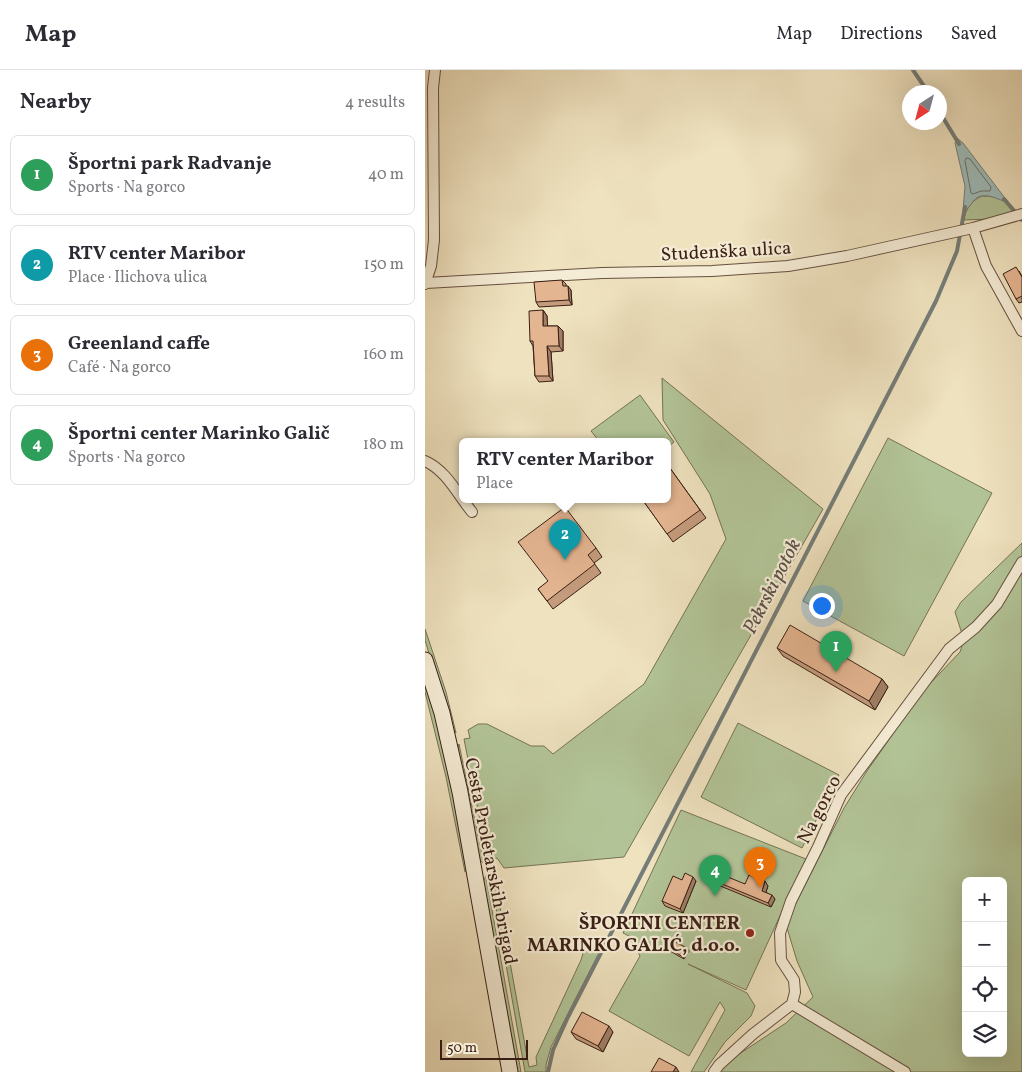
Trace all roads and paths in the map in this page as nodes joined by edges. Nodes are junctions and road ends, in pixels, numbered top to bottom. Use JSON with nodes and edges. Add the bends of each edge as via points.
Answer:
{"nodes":[{"id":1,"x":435,"y":70,"type":"edge"},
{"id":2,"x":1022,"y":214,"type":"edge"},
{"id":3,"x":970,"y":229,"type":"junction"},
{"id":4,"x":425,"y":284,"type":"edge"},
{"id":5,"x":1022,"y":331,"type":"edge"},
{"id":6,"x":425,"y":462,"type":"edge"},
{"id":7,"x":459,"y":495,"type":"edge"},
{"id":8,"x":465,"y":503,"type":"edge"},
{"id":9,"x":472,"y":512,"type":"dead end"},
{"id":10,"x":1022,"y":562,"type":"edge"},
{"id":11,"x":425,"y":660,"type":"edge"},
{"id":12,"x":792,"y":1004,"type":"junction"},
{"id":13,"x":510,"y":1072,"type":"edge"},
{"id":14,"x":714,"y":1072,"type":"edge"},
{"id":15,"x":905,"y":1072,"type":"edge"}],
"edges":[{"from":1,"to":4,"type":"street","via":[[434,240]]},
{"from":2,"to":3,"type":"street","name":"Studenška ulica"},
{"from":3,"to":4,"type":"street","name":"Studenška ulica","via":[[788,266]]},
{"from":3,"to":5,"type":"street","via":[[986,266]]},
{"from":6,"to":7,"type":"street","via":[[437,468]]},
{"from":8,"to":9,"type":"street"},
{"from":10,"to":12,"type":"street","name":"Na gorco","via":[[997,604],[949,650],[841,795],[779,934],[781,960],[794,980]]},
{"from":11,"to":13,"type":"main road","name":"Cesta Proletarskih brigad","via":[[442,713],[460,792]]},
{"from":12,"to":14,"type":"street","via":[[753,1034]]},
{"from":12,"to":15,"type":"street"}]}
